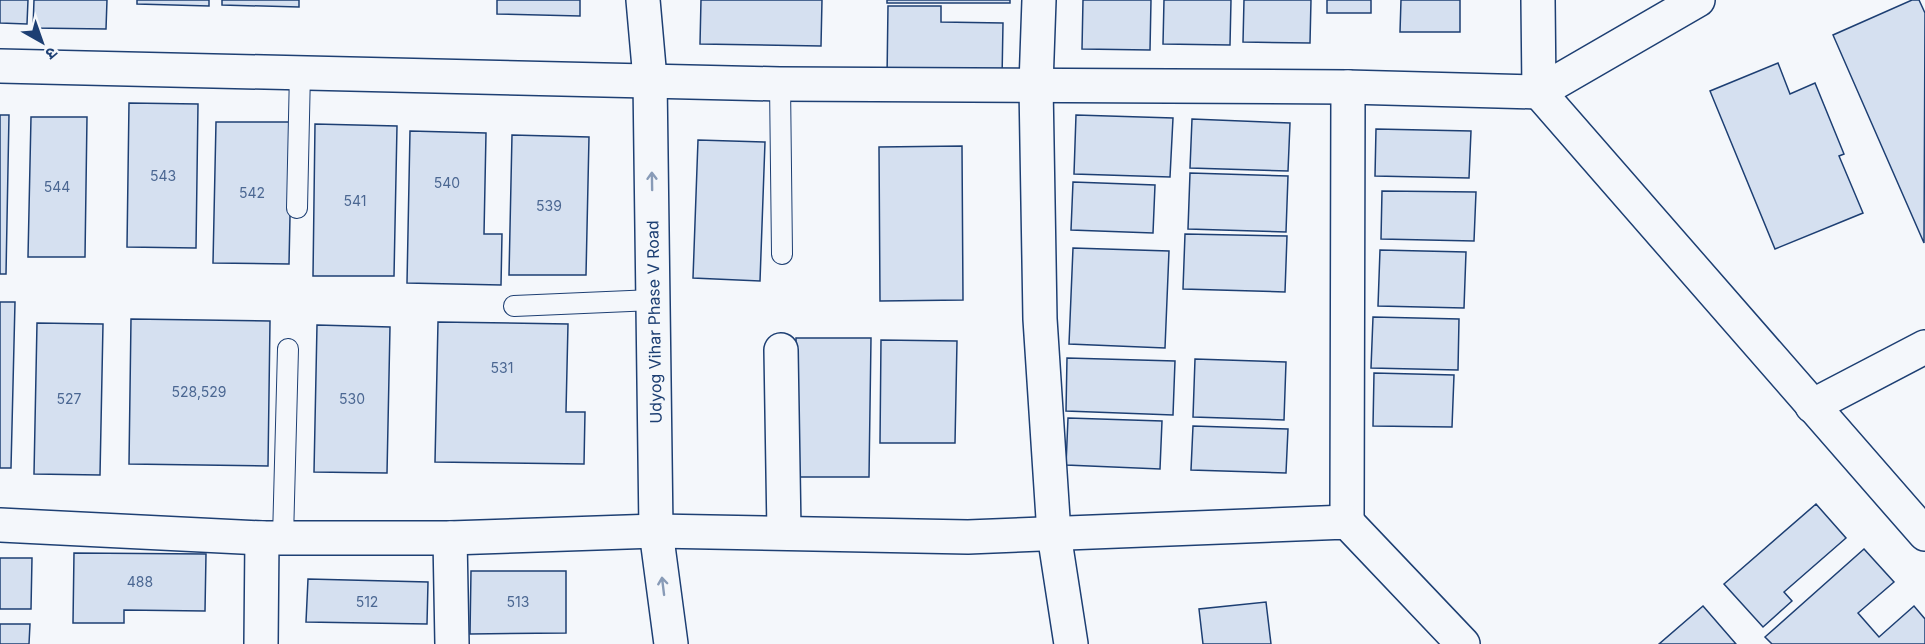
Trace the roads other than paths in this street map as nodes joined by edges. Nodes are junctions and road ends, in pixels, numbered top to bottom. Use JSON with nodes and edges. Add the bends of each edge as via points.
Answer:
{"nodes":[{"id":1,"x":643,"y":0,"type":"edge"},
{"id":2,"x":1039,"y":0,"type":"edge"},
{"id":3,"x":1538,"y":0,"type":"edge"},
{"id":4,"x":1698,"y":0,"type":"edge"},
{"id":5,"x":0,"y":66,"type":"edge"},
{"id":6,"x":300,"y":72,"type":"junction"},
{"id":7,"x":651,"y":79,"type":"junction"},
{"id":8,"x":780,"y":84,"type":"junction"},
{"id":9,"x":1036,"y":86,"type":"junction"},
{"id":10,"x":1348,"y":87,"type":"junction"},
{"id":11,"x":1539,"y":92,"type":"junction"},
{"id":12,"x":297,"y":208,"type":"dead end"},
{"id":13,"x":782,"y":255,"type":"dead end"},
{"id":14,"x":653,"y":300,"type":"junction"},
{"id":15,"x":514,"y":306,"type":"dead end"},
{"id":16,"x":1925,"y":347,"type":"edge"},
{"id":17,"x":288,"y":349,"type":"dead end"},
{"id":18,"x":781,"y":350,"type":"dead end"},
{"id":19,"x":1812,"y":406,"type":"junction"},
{"id":20,"x":1347,"y":522,"type":"junction"},
{"id":21,"x":0,"y":525,"type":"edge"},
{"id":22,"x":656,"y":531,"type":"junction"},
{"id":23,"x":784,"y":532,"type":"junction"},
{"id":24,"x":1054,"y":534,"type":"junction"},
{"id":25,"x":1925,"y":534,"type":"edge"},
{"id":26,"x":272,"y":538,"type":"junction"},
{"id":27,"x":450,"y":538,"type":"junction"},
{"id":28,"x":261,"y":644,"type":"edge"},
{"id":29,"x":452,"y":644,"type":"edge"},
{"id":30,"x":671,"y":644,"type":"edge"},
{"id":31,"x":1071,"y":644,"type":"edge"},
{"id":32,"x":1463,"y":644,"type":"edge"}],
"edges":[{"from":1,"to":7,"type":"street","name":"Udyog Vihar Phase V Road"},
{"from":2,"to":9,"type":"street"},
{"from":3,"to":11,"type":"street"},
{"from":4,"to":11,"type":"street"},
{"from":5,"to":6,"type":"street"},
{"from":6,"to":7,"type":"street"},
{"from":6,"to":12,"type":"lane"},
{"from":7,"to":8,"type":"street"},
{"from":14,"to":7,"type":"street","name":"Udyog Vihar Phase V Road","one_way":true},
{"from":8,"to":9,"type":"street"},
{"from":8,"to":13,"type":"lane"},
{"from":9,"to":10,"type":"street"},
{"from":9,"to":24,"type":"street","via":[[1040,320]]},
{"from":10,"to":11,"type":"street"},
{"from":10,"to":20,"type":"street"},
{"from":11,"to":19,"type":"street"},
{"from":14,"to":15,"type":"lane"},
{"from":14,"to":22,"type":"street","name":"Udyog Vihar Phase V Road"},
{"from":16,"to":19,"type":"street"},
{"from":17,"to":26,"type":"lane"},
{"from":18,"to":23,"type":"street"},
{"from":19,"to":25,"type":"street"},
{"from":20,"to":24,"type":"street"},
{"from":20,"to":32,"type":"street"},
{"from":21,"to":26,"type":"street"},
{"from":22,"to":23,"type":"street"},
{"from":22,"to":27,"type":"street"},
{"from":30,"to":22,"type":"street","name":"Udyog Vihar Phase V Road","one_way":true},
{"from":23,"to":24,"type":"street","via":[[968,537]]},
{"from":24,"to":31,"type":"street"},
{"from":26,"to":27,"type":"street"},
{"from":26,"to":28,"type":"street"},
{"from":27,"to":29,"type":"street"}]}
